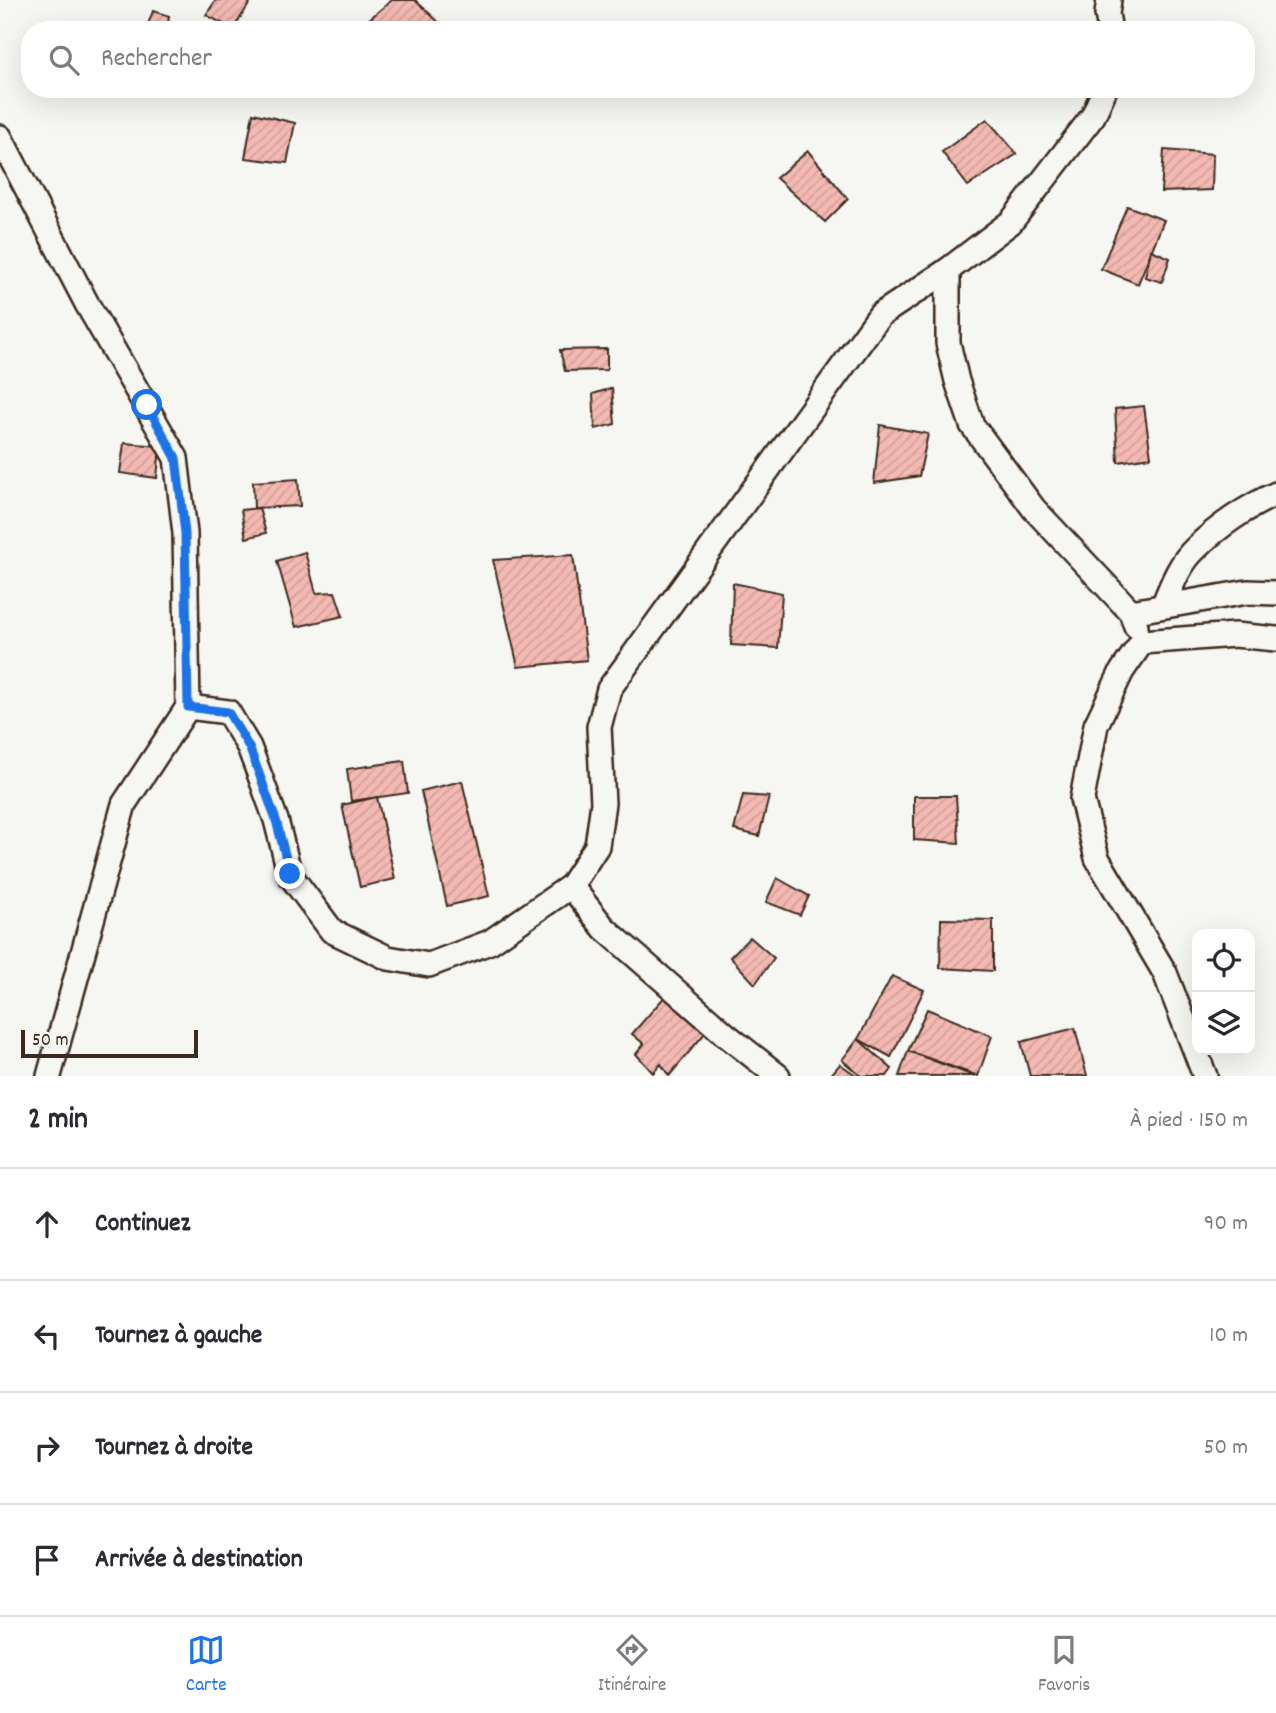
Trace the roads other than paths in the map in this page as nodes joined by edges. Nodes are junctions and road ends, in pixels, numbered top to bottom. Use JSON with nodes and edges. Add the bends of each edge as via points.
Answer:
{"nodes":[{"id":1,"x":1109,"y":0,"type":"edge"},
{"id":2,"x":1108,"y":21,"type":"edge"},
{"id":3,"x":1101,"y":98,"type":"edge"},
{"id":4,"x":0,"y":137,"type":"edge"},
{"id":5,"x":948,"y":270,"type":"junction"},
{"id":6,"x":1276,"y":494,"type":"edge"},
{"id":7,"x":1276,"y":593,"type":"edge"},
{"id":8,"x":1163,"y":606,"type":"junction"},
{"id":9,"x":1131,"y":612,"type":"junction"},
{"id":10,"x":1276,"y":639,"type":"edge"},
{"id":11,"x":1142,"y":642,"type":"junction"},
{"id":12,"x":188,"y":707,"type":"junction"},
{"id":13,"x":571,"y":886,"type":"junction"},
{"id":14,"x":49,"y":1076,"type":"edge"},
{"id":15,"x":778,"y":1076,"type":"edge"},
{"id":16,"x":1205,"y":1076,"type":"edge"}],
"edges":[{"from":1,"to":2,"type":"street"},
{"from":3,"to":5,"type":"street","via":[[1093,116],[1011,222]]},
{"from":4,"to":12,"type":"street","via":[[87,304],[176,458],[185,533]]},
{"from":5,"to":9,"type":"street","via":[[948,343],[972,425],[1034,509]]},
{"from":5,"to":13,"type":"street","via":[[880,316],[609,689],[599,727],[603,803],[597,846]]},
{"from":6,"to":8,"type":"street","via":[[1242,512],[1193,550]]},
{"from":7,"to":8,"type":"street","via":[[1247,592]]},
{"from":8,"to":9,"type":"street"},
{"from":9,"to":11,"type":"street"},
{"from":10,"to":11,"type":"street","via":[[1235,635]]},
{"from":11,"to":16,"type":"street","via":[[1096,725],[1082,799],[1097,858],[1165,973]]},
{"from":12,"to":13,"type":"street","via":[[228,712],[249,747],[290,874],[332,931],[388,958],[429,965],[489,942]]},
{"from":12,"to":14,"type":"street","via":[[124,804]]},
{"from":13,"to":15,"type":"street","via":[[604,928]]}]}
